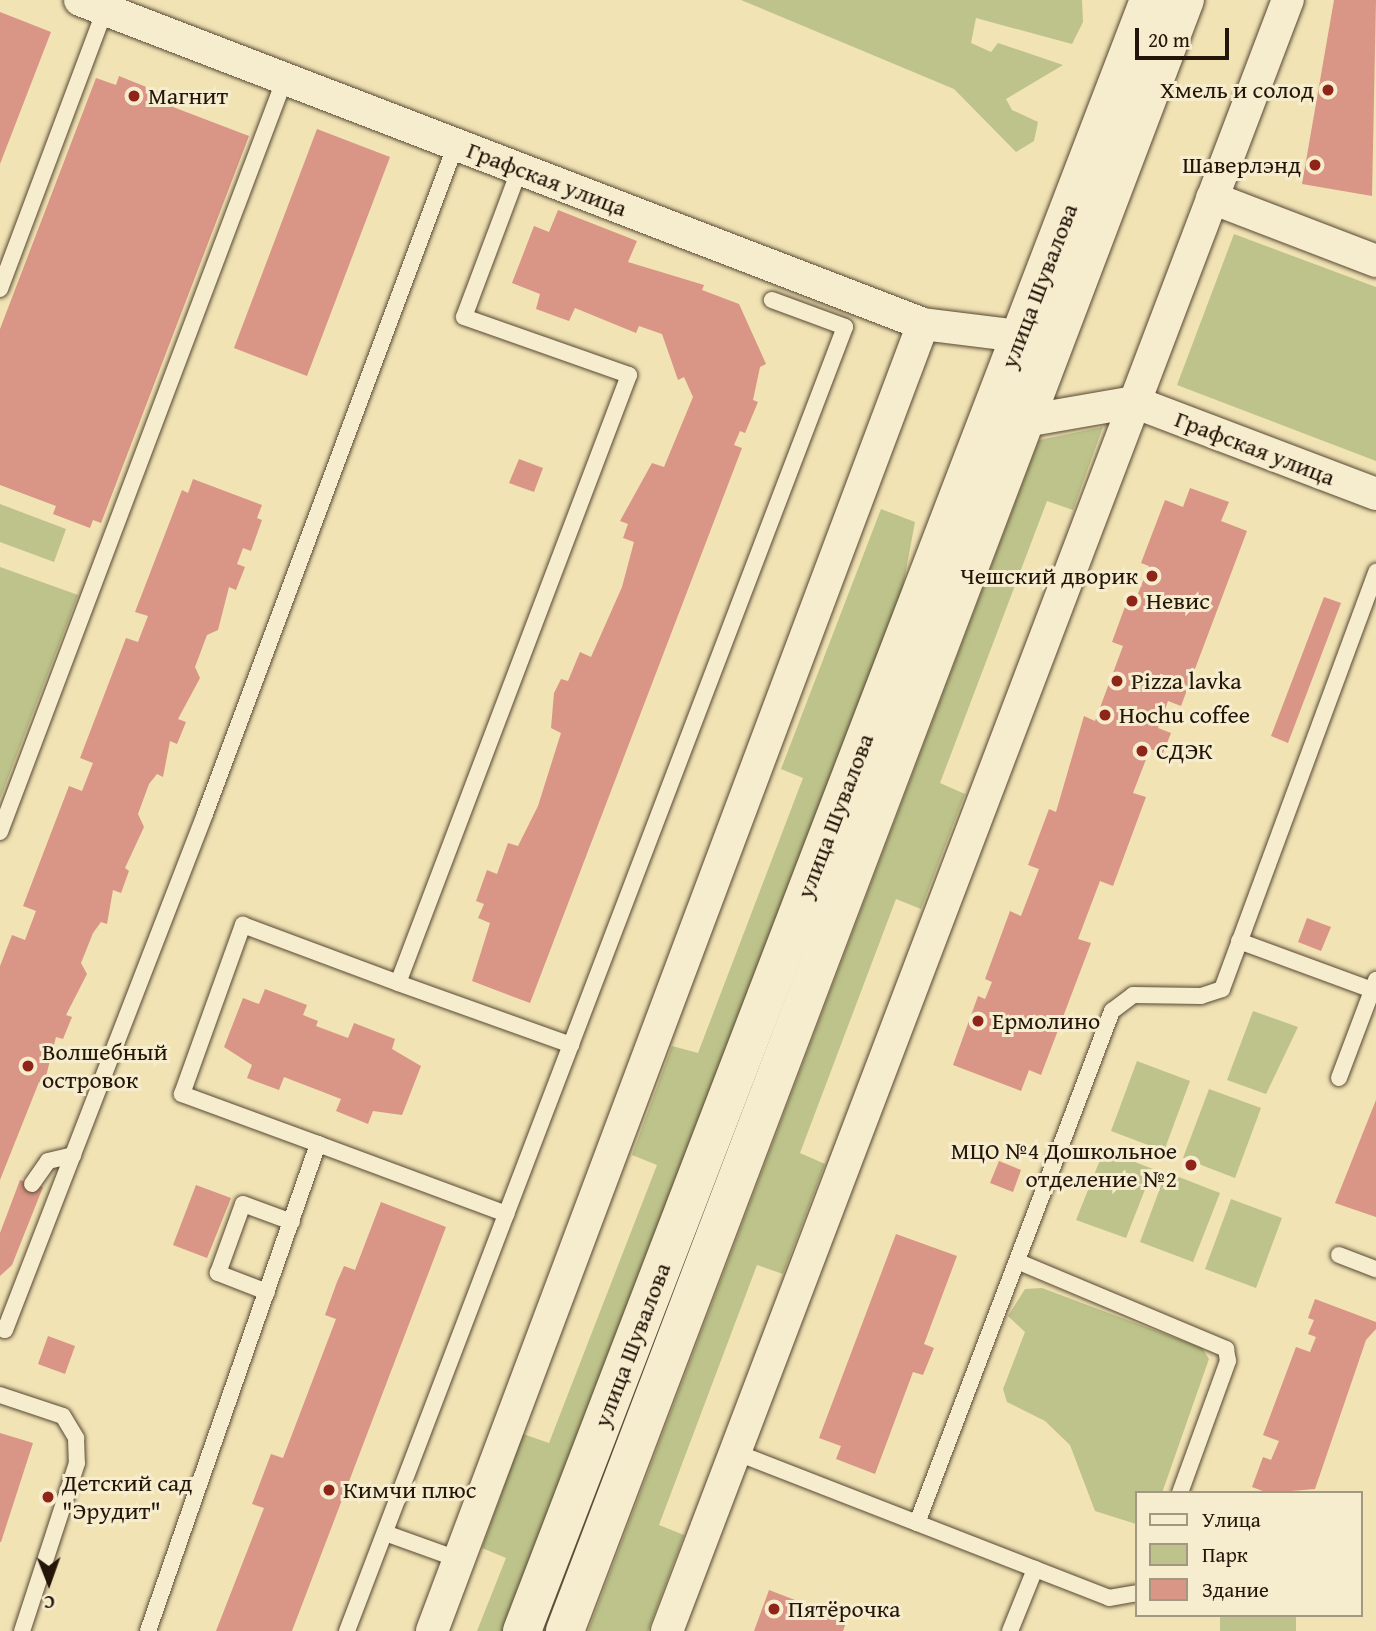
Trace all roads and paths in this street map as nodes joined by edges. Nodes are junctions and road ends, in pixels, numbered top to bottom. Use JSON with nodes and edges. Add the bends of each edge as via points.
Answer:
{"nodes":[{"id":1,"x":1149,"y":0,"type":"edge"},
{"id":2,"x":1185,"y":0,"type":"edge"},
{"id":3,"x":1288,"y":0,"type":"edge"},
{"id":4,"x":93,"y":5,"type":"edge"},
{"id":5,"x":285,"y":78,"type":"junction"},
{"id":6,"x":456,"y":145,"type":"junction"},
{"id":7,"x":520,"y":168,"type":"junction"},
{"id":8,"x":1212,"y":198,"type":"junction"},
{"id":9,"x":1376,"y":261,"type":"edge"},
{"id":10,"x":0,"y":289,"type":"edge"},
{"id":11,"x":772,"y":300,"type":"dead end"},
{"id":12,"x":923,"y":324,"type":"junction"},
{"id":13,"x":1020,"y":336,"type":"junction"},
{"id":14,"x":1134,"y":402,"type":"junction"},
{"id":15,"x":1025,"y":421,"type":"junction"},
{"id":16,"x":1376,"y":494,"type":"edge"},
{"id":17,"x":1376,"y":572,"type":"edge"},
{"id":18,"x":0,"y":832,"type":"edge"},
{"id":19,"x":1240,"y":941,"type":"junction"},
{"id":20,"x":398,"y":983,"type":"junction"},
{"id":21,"x":1374,"y":985,"type":"edge"},
{"id":22,"x":571,"y":1045,"type":"junction"},
{"id":23,"x":1339,"y":1078,"type":"dead end"},
{"id":24,"x":318,"y":1144,"type":"junction"},
{"id":25,"x":73,"y":1155,"type":"junction"},
{"id":26,"x":32,"y":1184,"type":"dead end"},
{"id":27,"x":506,"y":1214,"type":"junction"},
{"id":28,"x":292,"y":1222,"type":"junction"},
{"id":29,"x":1339,"y":1255,"type":"dead end"},
{"id":30,"x":1019,"y":1262,"type":"junction"},
{"id":31,"x":1376,"y":1269,"type":"edge"},
{"id":32,"x":267,"y":1292,"type":"junction"},
{"id":33,"x":0,"y":1328,"type":"edge"},
{"id":34,"x":0,"y":1395,"type":"edge"},
{"id":35,"x":735,"y":1452,"type":"junction"},
{"id":36,"x":1181,"y":1491,"type":"edge"},
{"id":37,"x":917,"y":1523,"type":"junction"},
{"id":38,"x":385,"y":1534,"type":"junction"},
{"id":39,"x":460,"y":1560,"type":"junction"},
{"id":40,"x":1035,"y":1569,"type":"junction"},
{"id":41,"x":1134,"y":1593,"type":"edge"},
{"id":42,"x":22,"y":1631,"type":"edge"},
{"id":43,"x":148,"y":1631,"type":"edge"},
{"id":44,"x":347,"y":1631,"type":"edge"},
{"id":45,"x":432,"y":1631,"type":"edge"},
{"id":46,"x":522,"y":1631,"type":"edge"},
{"id":47,"x":565,"y":1631,"type":"edge"},
{"id":48,"x":667,"y":1631,"type":"edge"},
{"id":49,"x":1010,"y":1631,"type":"edge"}],
"edges":[{"from":1,"to":13,"type":"street","name":"улица Шувалова"},
{"from":2,"to":15,"type":"street","name":"улица Шувалова"},
{"from":3,"to":8,"type":"street"},
{"from":4,"to":5,"type":"street","name":"Графская улица"},
{"from":4,"to":10,"type":"lane"},
{"from":5,"to":6,"type":"street","name":"Графская улица"},
{"from":5,"to":18,"type":"lane"},
{"from":6,"to":7,"type":"street","name":"Графская улица"},
{"from":6,"to":25,"type":"lane"},
{"from":7,"to":12,"type":"street","name":"Графская улица"},
{"from":7,"to":20,"type":"lane","via":[[464,317],[629,375]]},
{"from":8,"to":9,"type":"street"},
{"from":8,"to":14,"type":"street"},
{"from":11,"to":22,"type":"lane","via":[[845,327]]},
{"from":12,"to":13,"type":"street","name":"Графская улица"},
{"from":12,"to":39,"type":"street"},
{"from":13,"to":46,"type":"street","name":"улица Шувалова"},
{"from":14,"to":15,"type":"street"},
{"from":14,"to":16,"type":"street","name":"Графская улица"},
{"from":14,"to":35,"type":"street"},
{"from":15,"to":47,"type":"street","name":"улица Шувалова"},
{"from":17,"to":19,"type":"lane"},
{"from":19,"to":21,"type":"lane"},
{"from":19,"to":30,"type":"lane","via":[[1214,994],[1150,991],[1120,1000]]},
{"from":20,"to":22,"type":"lane"},
{"from":20,"to":24,"type":"lane","via":[[243,925],[182,1094]]},
{"from":21,"to":23,"type":"lane"},
{"from":22,"to":27,"type":"lane"},
{"from":24,"to":27,"type":"lane"},
{"from":24,"to":28,"type":"lane"},
{"from":25,"to":26,"type":"lane","via":[[48,1161]]},
{"from":25,"to":33,"type":"lane","via":[[5,1330]]},
{"from":27,"to":38,"type":"lane"},
{"from":28,"to":32,"type":"lane"},
{"from":28,"to":32,"type":"lane","via":[[243,1204],[218,1272]]},
{"from":29,"to":31,"type":"lane"},
{"from":30,"to":36,"type":"lane","via":[[1226,1349],[1228,1361]]},
{"from":30,"to":37,"type":"lane"},
{"from":32,"to":43,"type":"lane"},
{"from":34,"to":42,"type":"lane","via":[[63,1416],[76,1438],[77,1463]]},
{"from":35,"to":37,"type":"lane"},
{"from":35,"to":48,"type":"street"},
{"from":37,"to":40,"type":"lane"},
{"from":38,"to":39,"type":"lane"},
{"from":38,"to":44,"type":"lane"},
{"from":39,"to":45,"type":"street"},
{"from":40,"to":41,"type":"lane","via":[[1109,1598]]},
{"from":40,"to":49,"type":"lane"}]}
